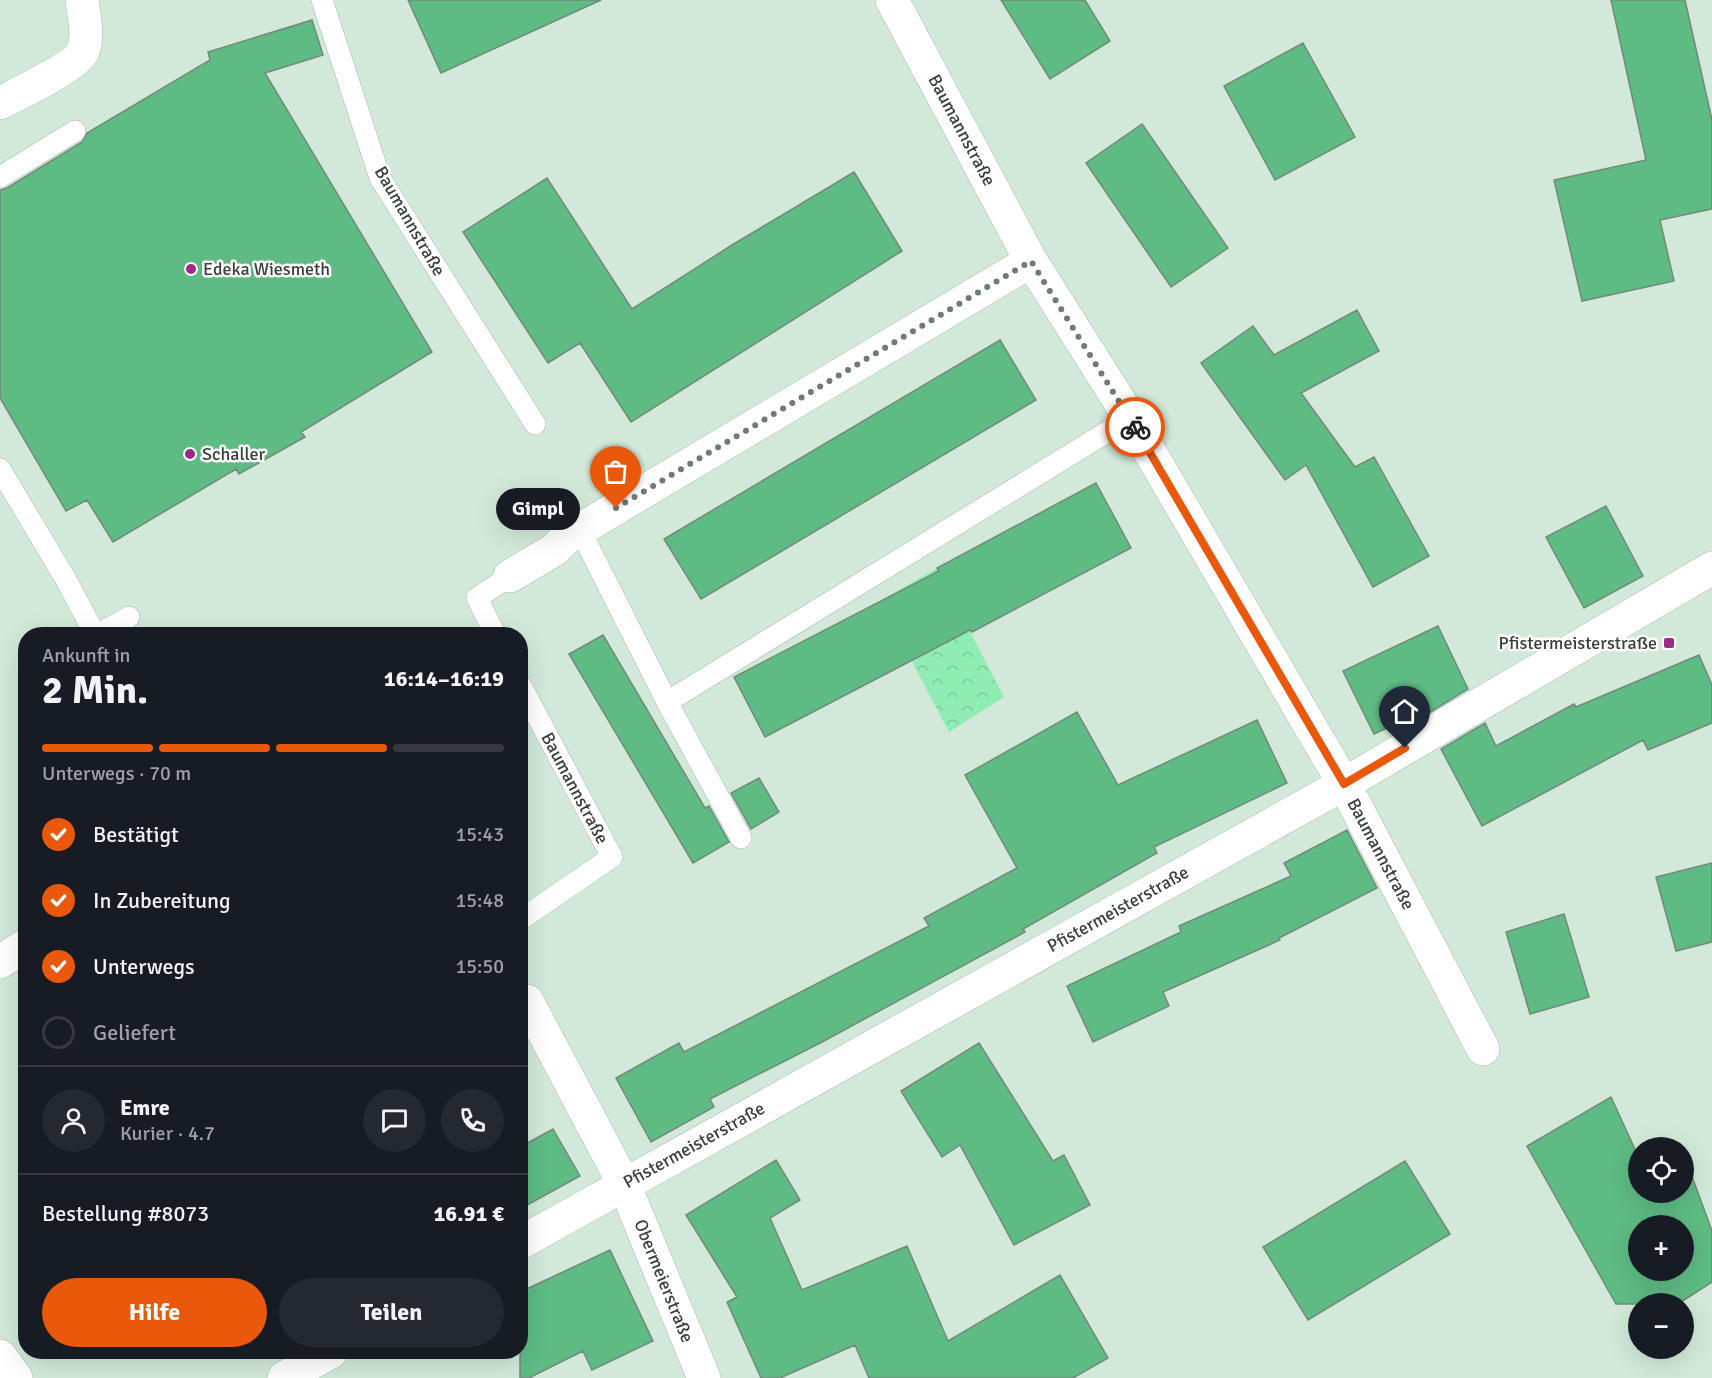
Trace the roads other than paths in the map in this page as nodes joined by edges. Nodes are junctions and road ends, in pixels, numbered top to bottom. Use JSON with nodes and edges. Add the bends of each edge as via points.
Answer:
{"nodes":[{"id":1,"x":82,"y":0,"type":"edge"},
{"id":2,"x":322,"y":0,"type":"edge"},
{"id":3,"x":892,"y":0,"type":"edge"},
{"id":4,"x":0,"y":103,"type":"edge"},
{"id":5,"x":75,"y":131,"type":"dead end"},
{"id":6,"x":0,"y":177,"type":"edge"},
{"id":7,"x":1031,"y":261,"type":"junction"},
{"id":8,"x":1130,"y":418,"type":"junction"},
{"id":9,"x":535,"y":424,"type":"dead end"},
{"id":10,"x":0,"y":469,"type":"edge"},
{"id":11,"x":580,"y":530,"type":"junction"},
{"id":12,"x":1712,"y":568,"type":"edge"},
{"id":13,"x":510,"y":576,"type":"joint"},
{"id":14,"x":129,"y":616,"type":"dead end"},
{"id":15,"x":93,"y":627,"type":"edge"},
{"id":16,"x":109,"y":627,"type":"edge"},
{"id":17,"x":492,"y":627,"type":"edge"},
{"id":18,"x":528,"y":699,"type":"edge"},
{"id":19,"x":667,"y":702,"type":"junction"},
{"id":20,"x":1344,"y":784,"type":"junction"},
{"id":21,"x":741,"y":838,"type":"dead end"},
{"id":22,"x":528,"y":915,"type":"edge"},
{"id":23,"x":18,"y":950,"type":"edge"},
{"id":24,"x":0,"y":962,"type":"edge"},
{"id":25,"x":528,"y":1004,"type":"edge"},
{"id":26,"x":1483,"y":1049,"type":"dead end"},
{"id":27,"x":624,"y":1184,"type":"junction"},
{"id":28,"x":528,"y":1238,"type":"edge"},
{"id":29,"x":0,"y":1356,"type":"edge"},
{"id":30,"x":318,"y":1359,"type":"edge"},
{"id":31,"x":16,"y":1378,"type":"edge"},
{"id":32,"x":284,"y":1378,"type":"edge"},
{"id":33,"x":704,"y":1378,"type":"edge"}],
"edges":[{"from":1,"to":4,"type":"street","via":[[86,34],[82,53],[63,69]]},
{"from":2,"to":9,"type":"lane","name":"Baumannstraße","via":[[380,178]]},
{"from":3,"to":7,"type":"street","name":"Baumannstraße"},
{"from":5,"to":6,"type":"lane"},
{"from":7,"to":8,"type":"street","name":"Baumannstraße"},
{"from":7,"to":11,"type":"street"},
{"from":8,"to":19,"type":"lane"},
{"from":8,"to":20,"type":"street","name":"Baumannstraße"},
{"from":10,"to":15,"type":"lane"},
{"from":11,"to":13,"type":"street"},
{"from":11,"to":19,"type":"lane"},
{"from":12,"to":20,"type":"street","name":"Pfistermeisterstraße"},
{"from":13,"to":17,"type":"lane","via":[[477,598]]},
{"from":14,"to":16,"type":"lane"},
{"from":18,"to":22,"type":"lane","name":"Baumannstraße","via":[[612,857]]},
{"from":19,"to":21,"type":"lane"},
{"from":20,"to":26,"type":"street","name":"Baumannstraße"},
{"from":20,"to":27,"type":"street","name":"Pfistermeisterstraße"},
{"from":23,"to":24,"type":"street"},
{"from":25,"to":27,"type":"street"},
{"from":27,"to":28,"type":"street","name":"Pfistermeisterstraße"},
{"from":27,"to":33,"type":"street","name":"Obermeierstraße"},
{"from":29,"to":31,"type":"street"},
{"from":30,"to":32,"type":"street"}]}
